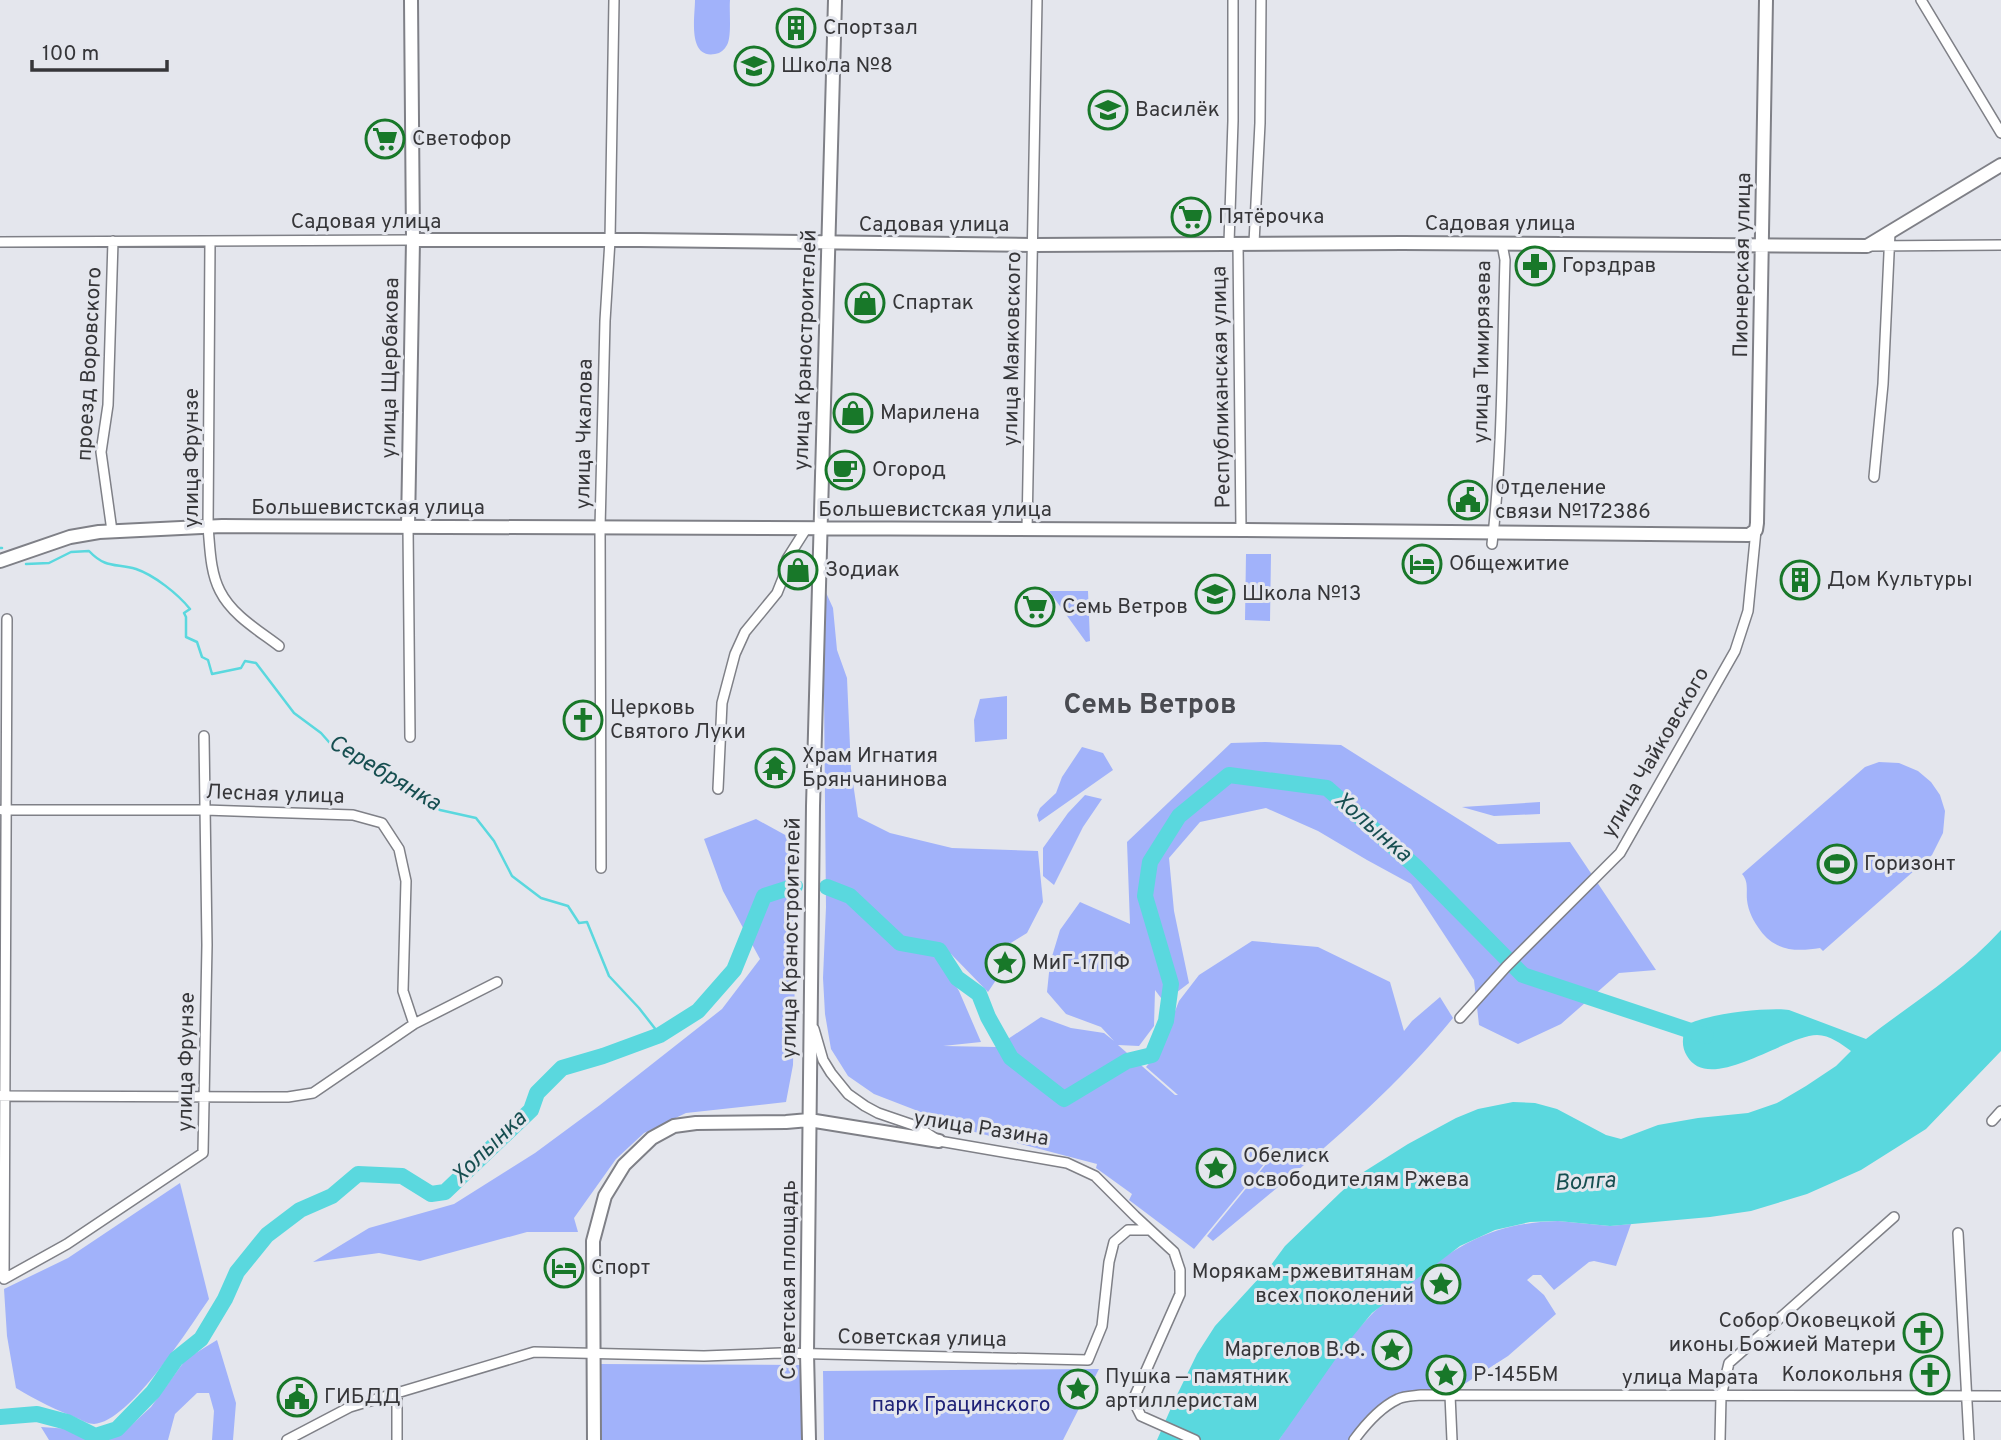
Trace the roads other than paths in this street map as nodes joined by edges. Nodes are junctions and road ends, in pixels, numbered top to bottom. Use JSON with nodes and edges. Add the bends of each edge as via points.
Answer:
{"nodes":[{"id":1,"x":411,"y":0,"type":"edge"},
{"id":2,"x":614,"y":0,"type":"edge"},
{"id":3,"x":835,"y":0,"type":"edge"},
{"id":4,"x":1037,"y":0,"type":"edge"},
{"id":5,"x":1233,"y":0,"type":"edge"},
{"id":6,"x":1261,"y":0,"type":"edge"},
{"id":7,"x":1766,"y":0,"type":"edge"},
{"id":8,"x":1921,"y":0,"type":"edge"},
{"id":9,"x":2001,"y":133,"type":"edge"},
{"id":10,"x":2001,"y":165,"type":"edge"},
{"id":11,"x":1890,"y":239,"type":"junction"},
{"id":12,"x":413,"y":240,"type":"junction"},
{"id":13,"x":610,"y":240,"type":"junction"},
{"id":14,"x":113,"y":241,"type":"junction"},
{"id":15,"x":0,"y":242,"type":"edge"},
{"id":16,"x":210,"y":242,"type":"junction"},
{"id":17,"x":829,"y":243,"type":"junction"},
{"id":18,"x":1233,"y":243,"type":"junction"},
{"id":19,"x":1254,"y":243,"type":"junction"},
{"id":20,"x":1502,"y":244,"type":"junction"},
{"id":21,"x":1763,"y":244,"type":"junction"},
{"id":22,"x":1033,"y":245,"type":"junction"},
{"id":23,"x":2001,"y":245,"type":"edge"},
{"id":24,"x":1874,"y":477,"type":"dead end"},
{"id":25,"x":208,"y":527,"type":"junction"},
{"id":26,"x":408,"y":527,"type":"junction"},
{"id":27,"x":600,"y":528,"type":"junction"},
{"id":28,"x":806,"y":529,"type":"junction"},
{"id":29,"x":820,"y":529,"type":"junction"},
{"id":30,"x":1027,"y":530,"type":"junction"},
{"id":31,"x":1241,"y":530,"type":"junction"},
{"id":32,"x":1756,"y":530,"type":"junction"},
{"id":33,"x":112,"y":531,"type":"junction"},
{"id":34,"x":1492,"y":539,"type":"junction"},
{"id":35,"x":0,"y":561,"type":"edge"},
{"id":36,"x":7,"y":619,"type":"dead end"},
{"id":37,"x":279,"y":646,"type":"dead end"},
{"id":38,"x":204,"y":736,"type":"dead end"},
{"id":39,"x":410,"y":737,"type":"dead end"},
{"id":40,"x":718,"y":789,"type":"dead end"},
{"id":41,"x":3,"y":810,"type":"edge"},
{"id":42,"x":205,"y":810,"type":"junction"},
{"id":43,"x":601,"y":868,"type":"dead end"},
{"id":44,"x":497,"y":982,"type":"dead end"},
{"id":45,"x":810,"y":1000,"type":"junction"},
{"id":46,"x":1460,"y":1018,"type":"dead end"},
{"id":47,"x":414,"y":1024,"type":"junction"},
{"id":48,"x":2,"y":1096,"type":"edge"},
{"id":49,"x":202,"y":1098,"type":"junction"},
{"id":50,"x":2001,"y":1111,"type":"edge"},
{"id":51,"x":809,"y":1120,"type":"junction"},
{"id":52,"x":1992,"y":1122,"type":"dead end"},
{"id":53,"x":939,"y":1141,"type":"junction"},
{"id":54,"x":1894,"y":1216,"type":"dead end"},
{"id":55,"x":1150,"y":1230,"type":"junction"},
{"id":56,"x":1958,"y":1233,"type":"dead end"},
{"id":57,"x":807,"y":1353,"type":"junction"},
{"id":58,"x":593,"y":1354,"type":"junction"},
{"id":59,"x":397,"y":1392,"type":"junction"},
{"id":60,"x":1450,"y":1395,"type":"junction"},
{"id":61,"x":1721,"y":1396,"type":"junction"},
{"id":62,"x":1967,"y":1396,"type":"junction"},
{"id":63,"x":2001,"y":1396,"type":"edge"},
{"id":64,"x":287,"y":1440,"type":"edge"},
{"id":65,"x":397,"y":1440,"type":"edge"},
{"id":66,"x":594,"y":1440,"type":"edge"},
{"id":67,"x":809,"y":1440,"type":"edge"},
{"id":68,"x":1195,"y":1440,"type":"edge"},
{"id":69,"x":1354,"y":1440,"type":"edge"},
{"id":70,"x":1452,"y":1440,"type":"edge"},
{"id":71,"x":1720,"y":1440,"type":"edge"},
{"id":72,"x":1969,"y":1440,"type":"edge"}],
"edges":[{"from":1,"to":12,"type":"street","name":"улица Щербакова"},
{"from":2,"to":13,"type":"street","name":"улица Чкалова"},
{"from":3,"to":17,"type":"street","name":"улица Краностроителей"},
{"from":4,"to":22,"type":"street","name":"улица Маяковского"},
{"from":5,"to":18,"type":"street","name":"Республиканская улица"},
{"from":6,"to":19,"type":"street","name":"Республиканская улица"},
{"from":7,"to":21,"type":"street","name":"Пионерская улица"},
{"from":8,"to":9,"type":"street"},
{"from":10,"to":11,"type":"street"},
{"from":11,"to":21,"type":"street","name":"Садовая улица","via":[[1867,246]]},
{"from":11,"to":23,"type":"street"},
{"from":11,"to":24,"type":"street"},
{"from":12,"to":13,"type":"street","name":"Садовая улица"},
{"from":12,"to":16,"type":"street","name":"Садовая улица"},
{"from":12,"to":26,"type":"street","name":"улица Щербакова"},
{"from":13,"to":17,"type":"street","name":"Садовая улица"},
{"from":13,"to":27,"type":"street","name":"улица Чкалова"},
{"from":14,"to":15,"type":"street","name":"Садовая улица"},
{"from":14,"to":16,"type":"street","name":"Садовая улица"},
{"from":14,"to":33,"type":"street","name":"проезд Воровского","via":[[108,405],[101,452]]},
{"from":16,"to":25,"type":"street","name":"улица Фрунзе"},
{"from":17,"to":22,"type":"street","name":"Садовая улица"},
{"from":17,"to":29,"type":"street","name":"улица Краностроителей"},
{"from":18,"to":19,"type":"street","name":"Садовая улица"},
{"from":18,"to":22,"type":"street","name":"Садовая улица"},
{"from":18,"to":31,"type":"street","name":"Республиканская улица"},
{"from":19,"to":20,"type":"street","name":"Садовая улица"},
{"from":20,"to":21,"type":"street","name":"Садовая улица"},
{"from":20,"to":34,"type":"street","name":"улица Тимирязева","via":[[1505,260]]},
{"from":21,"to":32,"type":"street","name":"Пионерская улица"},
{"from":22,"to":30,"type":"street","name":"улица Маяковского"},
{"from":25,"to":26,"type":"street","name":"Большевистская улица"},
{"from":25,"to":33,"type":"street","name":"Большевистская улица"},
{"from":25,"to":37,"type":"street","name":"улица Фрунзе","via":[[219,590],[235,612]]},
{"from":26,"to":27,"type":"street","name":"Большевистская улица"},
{"from":26,"to":39,"type":"street","name":"улица Щербакова"},
{"from":27,"to":28,"type":"street","name":"Большевистская улица"},
{"from":27,"to":43,"type":"street","name":"улица Чкалова"},
{"from":28,"to":29,"type":"street","name":"Большевистская улица"},
{"from":28,"to":40,"type":"street","via":[[786,559],[777,593],[745,632],[735,654],[722,703]]},
{"from":29,"to":30,"type":"street","name":"Большевистская улица"},
{"from":29,"to":45,"type":"street","name":"улица Краностроителей"},
{"from":30,"to":31,"type":"street","name":"Большевистская улица"},
{"from":31,"to":34,"type":"street","name":"Большевистская улица"},
{"from":32,"to":34,"type":"street","name":"Большевистская улица","via":[[1749,535]]},
{"from":32,"to":46,"type":"street","name":"улица Чайковского","via":[[1748,611],[1735,651],[1620,853]]},
{"from":33,"to":35,"type":"street","name":"Большевистская улица","via":[[70,537]]},
{"from":36,"to":41,"type":"street"},
{"from":38,"to":42,"type":"street","name":"улица Фрунзе"},
{"from":41,"to":42,"type":"street","name":"Лесная улица"},
{"from":41,"to":48,"type":"street"},
{"from":42,"to":47,"type":"street","name":"Лесная улица","via":[[353,815],[382,823],[399,849],[406,881],[403,991]]},
{"from":42,"to":49,"type":"street","name":"улица Фрунзе"},
{"from":44,"to":47,"type":"street"},
{"from":45,"to":51,"type":"street","name":"улица Краностроителей"},
{"from":45,"to":53,"type":"street","via":[[823,1060],[837,1083],[878,1113],[916,1126]]},
{"from":47,"to":49,"type":"street","via":[[313,1093]]},
{"from":48,"to":49,"type":"street"},
{"from":48,"to":49,"type":"street","name":"улица Фрунзе","via":[[4,1279],[67,1244],[203,1153]]},
{"from":50,"to":52,"type":"street"},
{"from":51,"to":53,"type":"street","name":"улица Разина"},
{"from":51,"to":57,"type":"street","name":"Советская площадь"},
{"from":51,"to":58,"type":"street","name":"улица Разина","via":[[674,1126],[637,1150],[605,1196],[593,1241]]},
{"from":53,"to":55,"type":"street","name":"улица Разина","via":[[1068,1163],[1095,1175]]},
{"from":54,"to":61,"type":"street","via":[[1729,1363]]},
{"from":55,"to":57,"type":"street","name":"Советская улица","via":[[1128,1230],[1114,1242],[1102,1326],[1088,1360]]},
{"from":55,"to":68,"type":"street","name":"улица Разина","via":[[1174,1252],[1180,1294],[1133,1400],[1141,1416]]},
{"from":56,"to":62,"type":"street"},
{"from":57,"to":58,"type":"street","name":"Советская улица"},
{"from":57,"to":67,"type":"street","name":"Советская площадь"},
{"from":58,"to":59,"type":"street","name":"Советская улица","via":[[534,1352]]},
{"from":58,"to":66,"type":"street"},
{"from":59,"to":64,"type":"street","name":"Советская улица","via":[[350,1407]]},
{"from":59,"to":65,"type":"street"},
{"from":60,"to":61,"type":"street","name":"улица Марата"},
{"from":60,"to":69,"type":"street","name":"улица Марата","via":[[1400,1398]]},
{"from":60,"to":70,"type":"street"},
{"from":61,"to":62,"type":"street","name":"улица Марата"},
{"from":61,"to":71,"type":"street"},
{"from":62,"to":63,"type":"street","name":"улица Марата"},
{"from":62,"to":72,"type":"street"}]}
